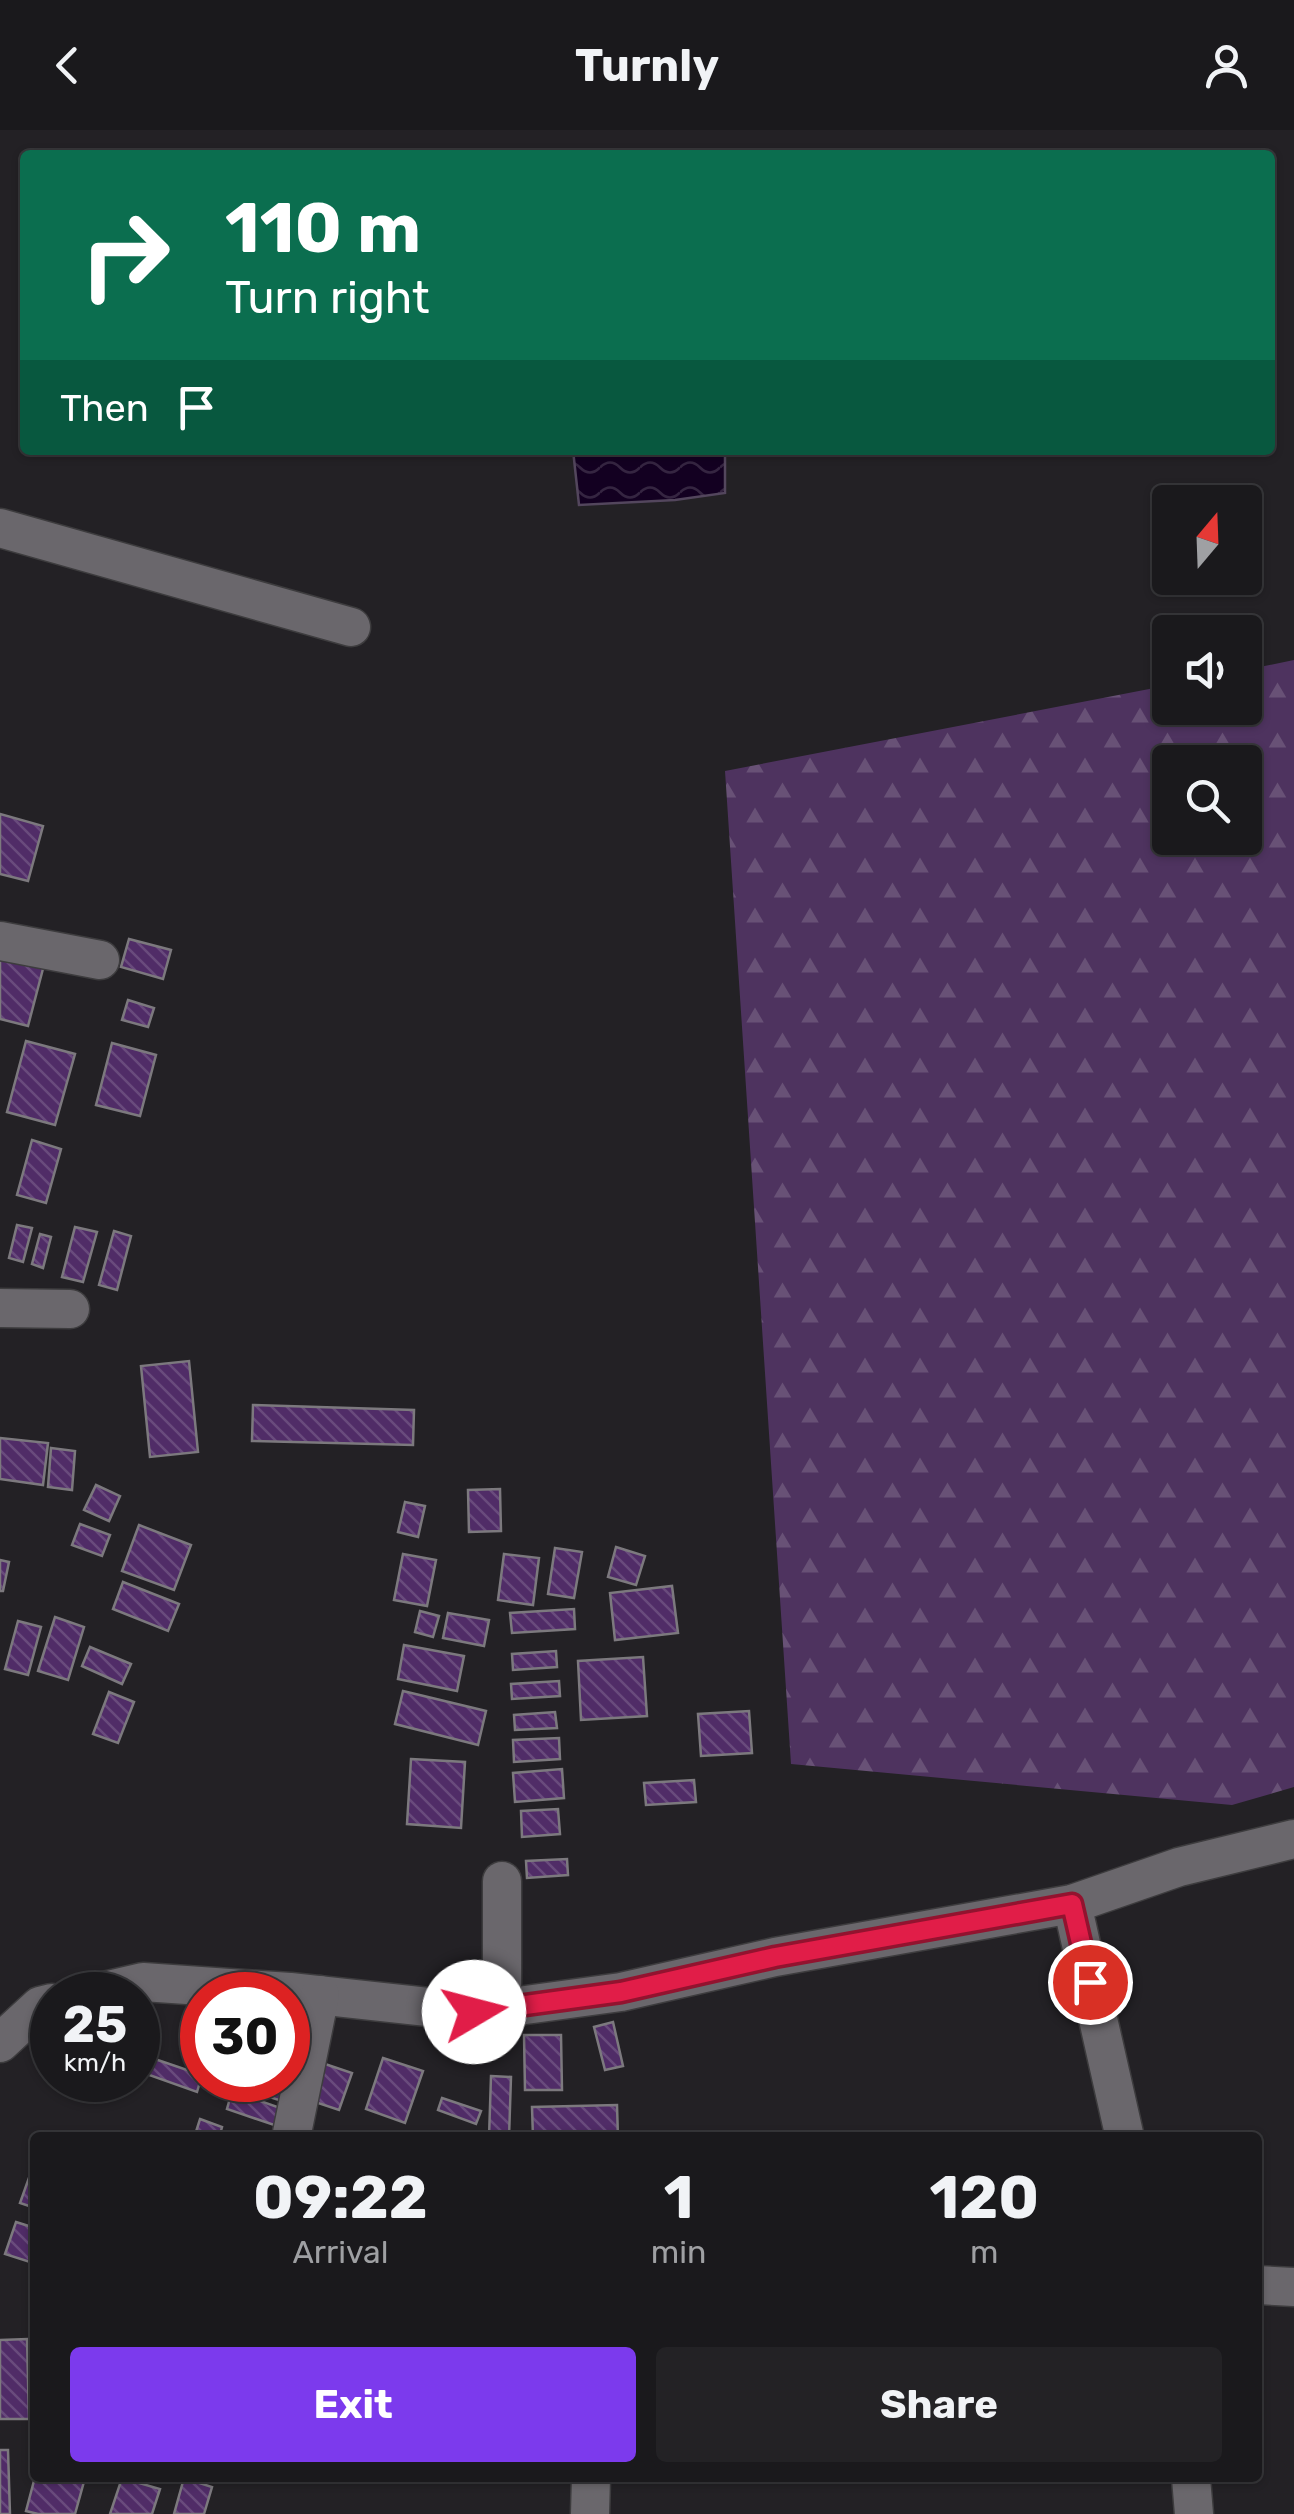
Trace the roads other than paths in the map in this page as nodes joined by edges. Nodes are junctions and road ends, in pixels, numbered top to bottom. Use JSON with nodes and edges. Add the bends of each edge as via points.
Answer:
{"nodes":[{"id":1,"x":0,"y":528,"type":"edge"},
{"id":2,"x":351,"y":627,"type":"dead end"},
{"id":3,"x":0,"y":941,"type":"edge"},
{"id":4,"x":100,"y":960,"type":"dead end"},
{"id":5,"x":70,"y":1309,"type":"dead end"},
{"id":6,"x":4,"y":1316,"type":"edge"},
{"id":7,"x":1294,"y":1839,"type":"edge"},
{"id":8,"x":502,"y":1882,"type":"dead end"},
{"id":9,"x":1072,"y":1904,"type":"junction"},
{"id":10,"x":160,"y":1983,"type":"edge"},
{"id":11,"x":320,"y":1995,"type":"junction"},
{"id":12,"x":502,"y":2008,"type":"junction"},
{"id":13,"x":30,"y":2015,"type":"edge"},
{"id":14,"x":0,"y":2043,"type":"edge"},
{"id":15,"x":292,"y":2132,"type":"edge"},
{"id":16,"x":1124,"y":2132,"type":"edge"},
{"id":17,"x":1262,"y":2285,"type":"edge"},
{"id":18,"x":1294,"y":2287,"type":"edge"},
{"id":19,"x":591,"y":2482,"type":"edge"},
{"id":20,"x":1191,"y":2482,"type":"edge"},
{"id":21,"x":590,"y":2514,"type":"edge"},
{"id":22,"x":1194,"y":2514,"type":"edge"}],
"edges":[{"from":1,"to":2,"type":"street"},
{"from":3,"to":4,"type":"street"},
{"from":5,"to":6,"type":"street"},
{"from":7,"to":9,"type":"street"},
{"from":8,"to":12,"type":"street"},
{"from":9,"to":12,"type":"street","via":[[621,1992]]},
{"from":9,"to":16,"type":"street"},
{"from":10,"to":11,"type":"street"},
{"from":11,"to":12,"type":"street","via":[[474,2012]]},
{"from":11,"to":15,"type":"street"},
{"from":13,"to":14,"type":"street"},
{"from":17,"to":18,"type":"street"},
{"from":19,"to":21,"type":"street"},
{"from":20,"to":22,"type":"street"}]}
